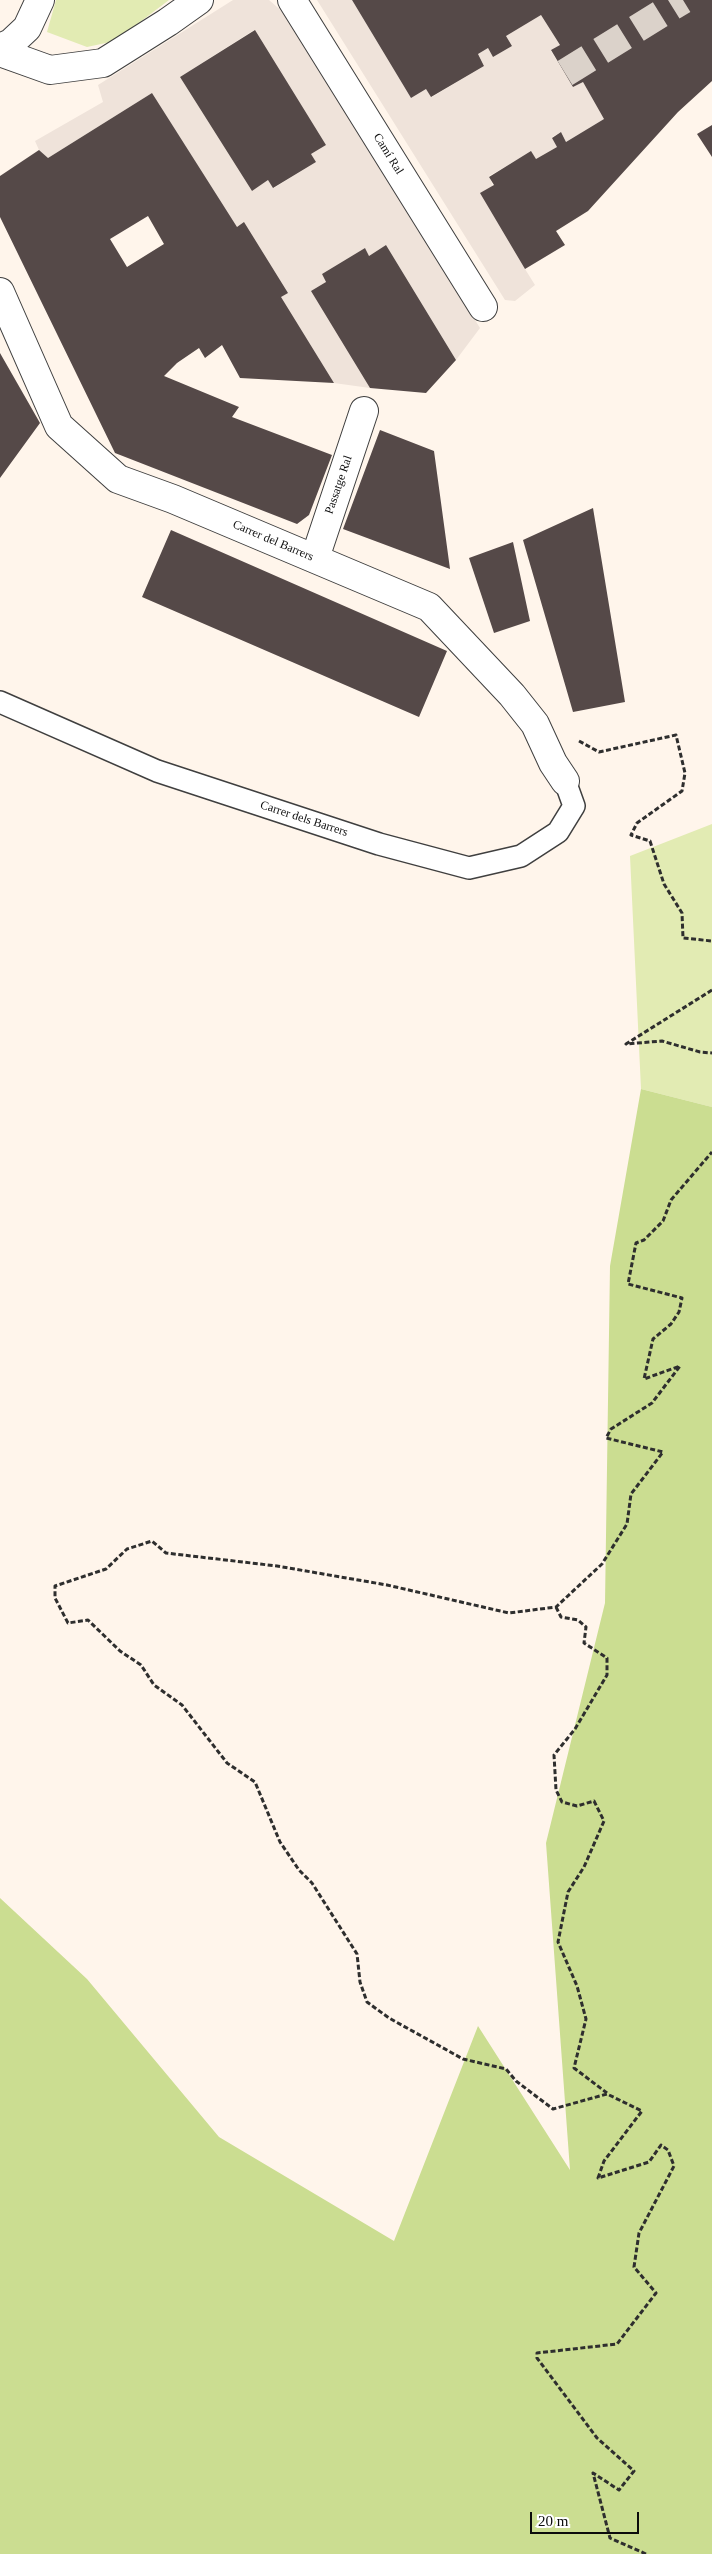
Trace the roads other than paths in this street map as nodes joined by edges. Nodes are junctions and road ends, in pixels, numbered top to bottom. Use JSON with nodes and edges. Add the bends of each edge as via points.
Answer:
{"nodes":[{"id":1,"x":40,"y":0,"type":"edge"},
{"id":2,"x":198,"y":0,"type":"edge"},
{"id":3,"x":292,"y":0,"type":"edge"},
{"id":4,"x":0,"y":48,"type":"edge"},
{"id":5,"x":0,"y":52,"type":"edge"},
{"id":6,"x":0,"y":292,"type":"edge"},
{"id":7,"x":483,"y":307,"type":"dead end"},
{"id":8,"x":364,"y":412,"type":"dead end"},
{"id":9,"x":315,"y":558,"type":"junction"},
{"id":10,"x":0,"y":702,"type":"edge"},
{"id":11,"x":565,"y":781,"type":"joint"}],
"edges":[{"from":1,"to":4,"type":"street","via":[[27,28],[11,43]]},
{"from":2,"to":5,"type":"street","via":[[103,63],[50,70]]},
{"from":3,"to":7,"type":"street","name":"Camí Ral"},
{"from":6,"to":9,"type":"street","name":"Carrer del Barrers","via":[[59,426],[118,479]]},
{"from":8,"to":9,"type":"street","name":"Passatge Ral"},
{"from":9,"to":11,"type":"street","name":"Carrer del Barrers","via":[[429,608],[512,695],[534,724]]},
{"from":10,"to":11,"type":"lane","name":"Carrer dels Barrers","via":[[157,771],[379,844],[469,868],[521,856],[558,832],[574,806]]}]}
